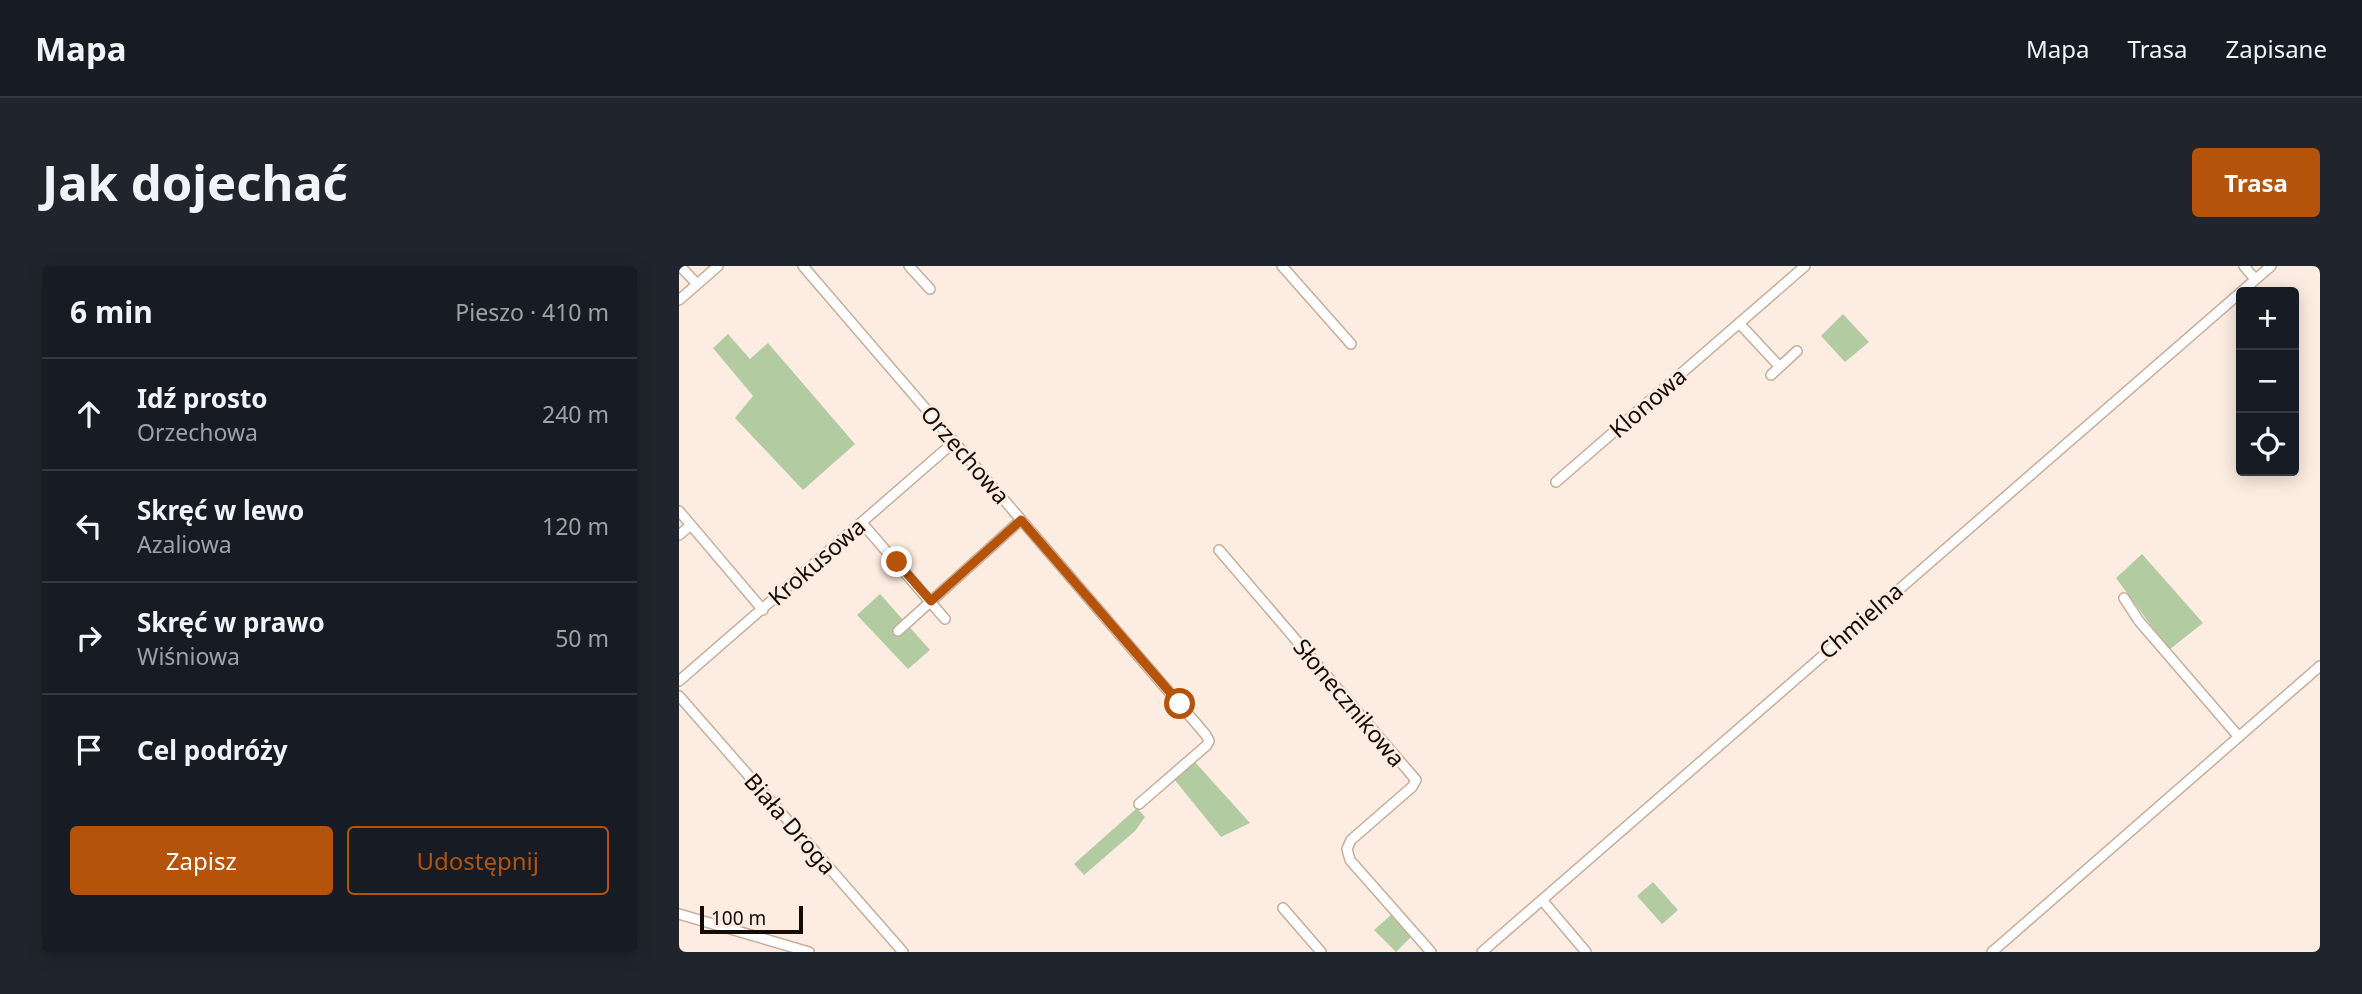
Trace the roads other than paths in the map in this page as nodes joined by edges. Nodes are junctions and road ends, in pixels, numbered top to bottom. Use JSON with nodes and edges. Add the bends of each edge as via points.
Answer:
{"nodes":[{"id":1,"x":680,"y":266,"type":"edge"},
{"id":2,"x":717,"y":266,"type":"edge"},
{"id":3,"x":803,"y":266,"type":"edge"},
{"id":4,"x":909,"y":266,"type":"edge"},
{"id":5,"x":1282,"y":266,"type":"edge"},
{"id":6,"x":1805,"y":266,"type":"edge"},
{"id":7,"x":2244,"y":266,"type":"edge"},
{"id":8,"x":2271,"y":266,"type":"edge"},
{"id":9,"x":2255,"y":279,"type":"junction"},
{"id":10,"x":697,"y":284,"type":"junction"},
{"id":11,"x":930,"y":289,"type":"dead end"},
{"id":12,"x":679,"y":300,"type":"edge"},
{"id":13,"x":1739,"y":323,"type":"junction"},
{"id":14,"x":1351,"y":344,"type":"dead end"},
{"id":15,"x":1797,"y":351,"type":"dead end"},
{"id":16,"x":1779,"y":366,"type":"junction"},
{"id":17,"x":1771,"y":374,"type":"dead end"},
{"id":18,"x":954,"y":442,"type":"junction"},
{"id":19,"x":1556,"y":482,"type":"dead end"},
{"id":20,"x":679,"y":511,"type":"edge"},
{"id":21,"x":1021,"y":520,"type":"junction"},
{"id":22,"x":862,"y":523,"type":"junction"},
{"id":23,"x":691,"y":524,"type":"junction"},
{"id":24,"x":679,"y":535,"type":"edge"},
{"id":25,"x":1219,"y":550,"type":"dead end"},
{"id":26,"x":2124,"y":598,"type":"dead end"},
{"id":27,"x":931,"y":601,"type":"junction"},
{"id":28,"x":763,"y":610,"type":"junction"},
{"id":29,"x":945,"y":619,"type":"dead end"},
{"id":30,"x":898,"y":631,"type":"dead end"},
{"id":31,"x":2320,"y":666,"type":"edge"},
{"id":32,"x":679,"y":681,"type":"edge"},
{"id":33,"x":679,"y":696,"type":"edge"},
{"id":34,"x":2239,"y":737,"type":"junction"},
{"id":35,"x":1139,"y":804,"type":"dead end"},
{"id":36,"x":1542,"y":900,"type":"junction"},
{"id":37,"x":1283,"y":908,"type":"dead end"},
{"id":38,"x":679,"y":914,"type":"edge"},
{"id":39,"x":809,"y":952,"type":"edge"},
{"id":40,"x":903,"y":952,"type":"edge"},
{"id":41,"x":1321,"y":952,"type":"edge"},
{"id":42,"x":1431,"y":952,"type":"edge"},
{"id":43,"x":1482,"y":952,"type":"edge"},
{"id":44,"x":1586,"y":952,"type":"edge"},
{"id":45,"x":1991,"y":952,"type":"edge"}],
"edges":[{"from":1,"to":10,"type":"street"},
{"from":2,"to":10,"type":"street"},
{"from":3,"to":18,"type":"street","name":"Orzechowa"},
{"from":4,"to":11,"type":"street"},
{"from":5,"to":14,"type":"street"},
{"from":6,"to":13,"type":"street","name":"Klonowa"},
{"from":7,"to":9,"type":"street"},
{"from":8,"to":9,"type":"street","name":"Chmielna"},
{"from":9,"to":36,"type":"street","name":"Chmielna"},
{"from":10,"to":12,"type":"street"},
{"from":13,"to":16,"type":"street"},
{"from":13,"to":19,"type":"street","name":"Klonowa"},
{"from":15,"to":16,"type":"street"},
{"from":16,"to":17,"type":"street"},
{"from":18,"to":21,"type":"street","name":"Orzechowa"},
{"from":18,"to":22,"type":"street","name":"Krokusowa"},
{"from":20,"to":23,"type":"street"},
{"from":21,"to":27,"type":"street"},
{"from":21,"to":35,"type":"street","name":"Orzechowa","via":[[1209,741]]},
{"from":22,"to":27,"type":"street"},
{"from":22,"to":28,"type":"street","name":"Krokusowa"},
{"from":23,"to":24,"type":"street"},
{"from":23,"to":28,"type":"street"},
{"from":25,"to":42,"type":"street","name":"Słonecznikowa","via":[[1416,780],[1350,840],[1347,849],[1350,860]]},
{"from":26,"to":34,"type":"street"},
{"from":27,"to":29,"type":"street"},
{"from":27,"to":30,"type":"street"},
{"from":28,"to":32,"type":"street","name":"Krokusowa"},
{"from":31,"to":34,"type":"street"},
{"from":33,"to":40,"type":"street","name":"Biała Droga"},
{"from":34,"to":45,"type":"street"},
{"from":36,"to":43,"type":"street","name":"Chmielna"},
{"from":36,"to":44,"type":"street"},
{"from":37,"to":41,"type":"street"},
{"from":38,"to":39,"type":"street"}]}
